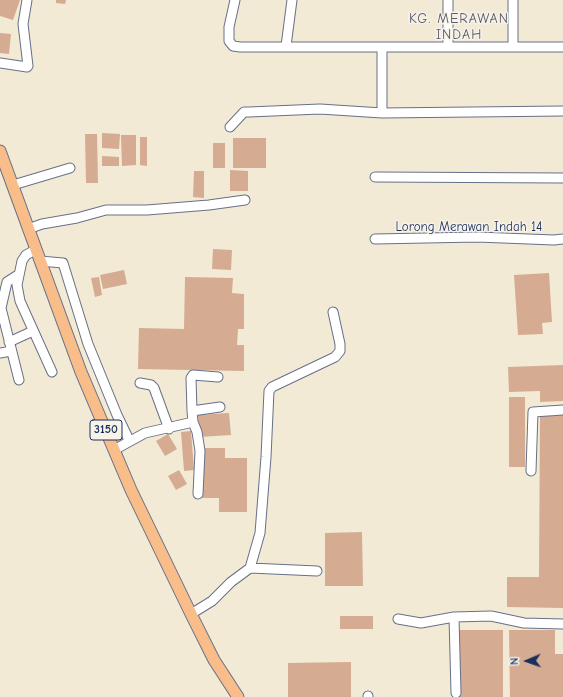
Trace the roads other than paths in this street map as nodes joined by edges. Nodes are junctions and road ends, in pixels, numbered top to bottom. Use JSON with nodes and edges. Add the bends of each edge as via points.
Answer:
{"nodes":[{"id":1,"x":27,"y":0,"type":"edge"},
{"id":2,"x":235,"y":0,"type":"edge"},
{"id":3,"x":292,"y":0,"type":"edge"},
{"id":4,"x":448,"y":0,"type":"edge"},
{"id":5,"x":513,"y":0,"type":"edge"},
{"id":6,"x":286,"y":46,"type":"junction"},
{"id":7,"x":563,"y":46,"type":"edge"},
{"id":8,"x":382,"y":47,"type":"junction"},
{"id":9,"x":448,"y":47,"type":"junction"},
{"id":10,"x":513,"y":47,"type":"junction"},
{"id":11,"x":0,"y":63,"type":"edge"},
{"id":12,"x":563,"y":111,"type":"edge"},
{"id":13,"x":382,"y":113,"type":"junction"},
{"id":14,"x":230,"y":127,"type":"dead end"},
{"id":15,"x":0,"y":151,"type":"edge"},
{"id":16,"x":70,"y":168,"type":"dead end"},
{"id":17,"x":375,"y":177,"type":"dead end"},
{"id":18,"x":563,"y":178,"type":"edge"},
{"id":19,"x":13,"y":185,"type":"junction"},
{"id":20,"x":245,"y":200,"type":"dead end"},
{"id":21,"x":28,"y":229,"type":"junction"},
{"id":22,"x":375,"y":239,"type":"dead end"},
{"id":23,"x":563,"y":239,"type":"edge"},
{"id":24,"x":35,"y":250,"type":"junction"},
{"id":25,"x":40,"y":261,"type":"junction"},
{"id":26,"x":18,"y":275,"type":"junction"},
{"id":27,"x":4,"y":282,"type":"edge"},
{"id":28,"x":333,"y":312,"type":"dead end"},
{"id":29,"x":33,"y":331,"type":"junction"},
{"id":30,"x":9,"y":342,"type":"junction"},
{"id":31,"x":11,"y":352,"type":"junction"},
{"id":32,"x":0,"y":353,"type":"edge"},
{"id":33,"x":52,"y":372,"type":"dead end"},
{"id":34,"x":218,"y":376,"type":"dead end"},
{"id":35,"x":19,"y":380,"type":"dead end"},
{"id":36,"x":140,"y":383,"type":"dead end"},
{"id":37,"x":220,"y":407,"type":"dead end"},
{"id":38,"x":563,"y":410,"type":"edge"},
{"id":39,"x":192,"y":411,"type":"junction"},
{"id":40,"x":193,"y":422,"type":"junction"},
{"id":41,"x":169,"y":429,"type":"junction"},
{"id":42,"x":129,"y":440,"type":"junction"},
{"id":43,"x":114,"y":450,"type":"junction"},
{"id":44,"x":531,"y":471,"type":"dead end"},
{"id":45,"x":198,"y":494,"type":"dead end"},
{"id":46,"x":250,"y":568,"type":"junction"},
{"id":47,"x":317,"y":571,"type":"dead end"},
{"id":48,"x":190,"y":614,"type":"junction"},
{"id":49,"x":454,"y":617,"type":"junction"},
{"id":50,"x":398,"y":619,"type":"dead end"},
{"id":51,"x":563,"y":624,"type":"edge"},
{"id":52,"x":456,"y":693,"type":"dead end"},
{"id":53,"x":238,"y":697,"type":"edge"}],
"edges":[{"from":1,"to":11,"type":"street","via":[[23,24],[28,66]]},
{"from":2,"to":6,"type":"street","via":[[229,27],[229,41],[233,46]]},
{"from":3,"to":6,"type":"street"},
{"from":4,"to":9,"type":"street"},
{"from":5,"to":10,"type":"street"},
{"from":6,"to":8,"type":"street"},
{"from":7,"to":10,"type":"street"},
{"from":8,"to":9,"type":"street"},
{"from":8,"to":13,"type":"street"},
{"from":9,"to":10,"type":"street"},
{"from":12,"to":13,"type":"street"},
{"from":13,"to":14,"type":"street","via":[[320,110],[244,112]]},
{"from":15,"to":19,"type":"main road","number":"3150"},
{"from":16,"to":19,"type":"street"},
{"from":17,"to":18,"type":"street"},
{"from":19,"to":21,"type":"main road","number":"3150"},
{"from":20,"to":21,"type":"street","via":[[148,210],[106,210]]},
{"from":21,"to":24,"type":"main road","number":"3150"},
{"from":22,"to":23,"type":"street","name":"Lorong Merawan Indah 14"},
{"from":24,"to":25,"type":"main road","number":"3150"},
{"from":24,"to":26,"type":"street","via":[[26,255]]},
{"from":25,"to":42,"type":"street","via":[[63,263],[88,344]]},
{"from":25,"to":43,"type":"main road","number":"3150","via":[[81,372]]},
{"from":26,"to":27,"type":"street"},
{"from":26,"to":29,"type":"street","via":[[20,301]]},
{"from":27,"to":30,"type":"street","via":[[1,308]]},
{"from":28,"to":46,"type":"street","via":[[340,344],[340,351],[336,357],[272,387],[269,391],[260,533]]},
{"from":29,"to":30,"type":"street"},
{"from":29,"to":33,"type":"street"},
{"from":30,"to":31,"type":"street"},
{"from":31,"to":32,"type":"street"},
{"from":31,"to":35,"type":"street"},
{"from":34,"to":39,"type":"street","via":[[191,378]]},
{"from":36,"to":41,"type":"street","via":[[154,388]]},
{"from":37,"to":39,"type":"street"},
{"from":38,"to":44,"type":"street","via":[[533,412]]},
{"from":39,"to":40,"type":"street"},
{"from":40,"to":41,"type":"street"},
{"from":40,"to":45,"type":"street","via":[[200,451]]},
{"from":41,"to":42,"type":"street","via":[[145,433]]},
{"from":42,"to":43,"type":"street"},
{"from":43,"to":48,"type":"main road","number":"3150"},
{"from":46,"to":47,"type":"street"},
{"from":46,"to":48,"type":"street","via":[[212,601]]},
{"from":48,"to":53,"type":"main road","number":"3150","via":[[214,660]]},
{"from":49,"to":50,"type":"street","via":[[421,623]]},
{"from":49,"to":51,"type":"street","via":[[491,616],[524,623]]},
{"from":49,"to":52,"type":"street"}]}
